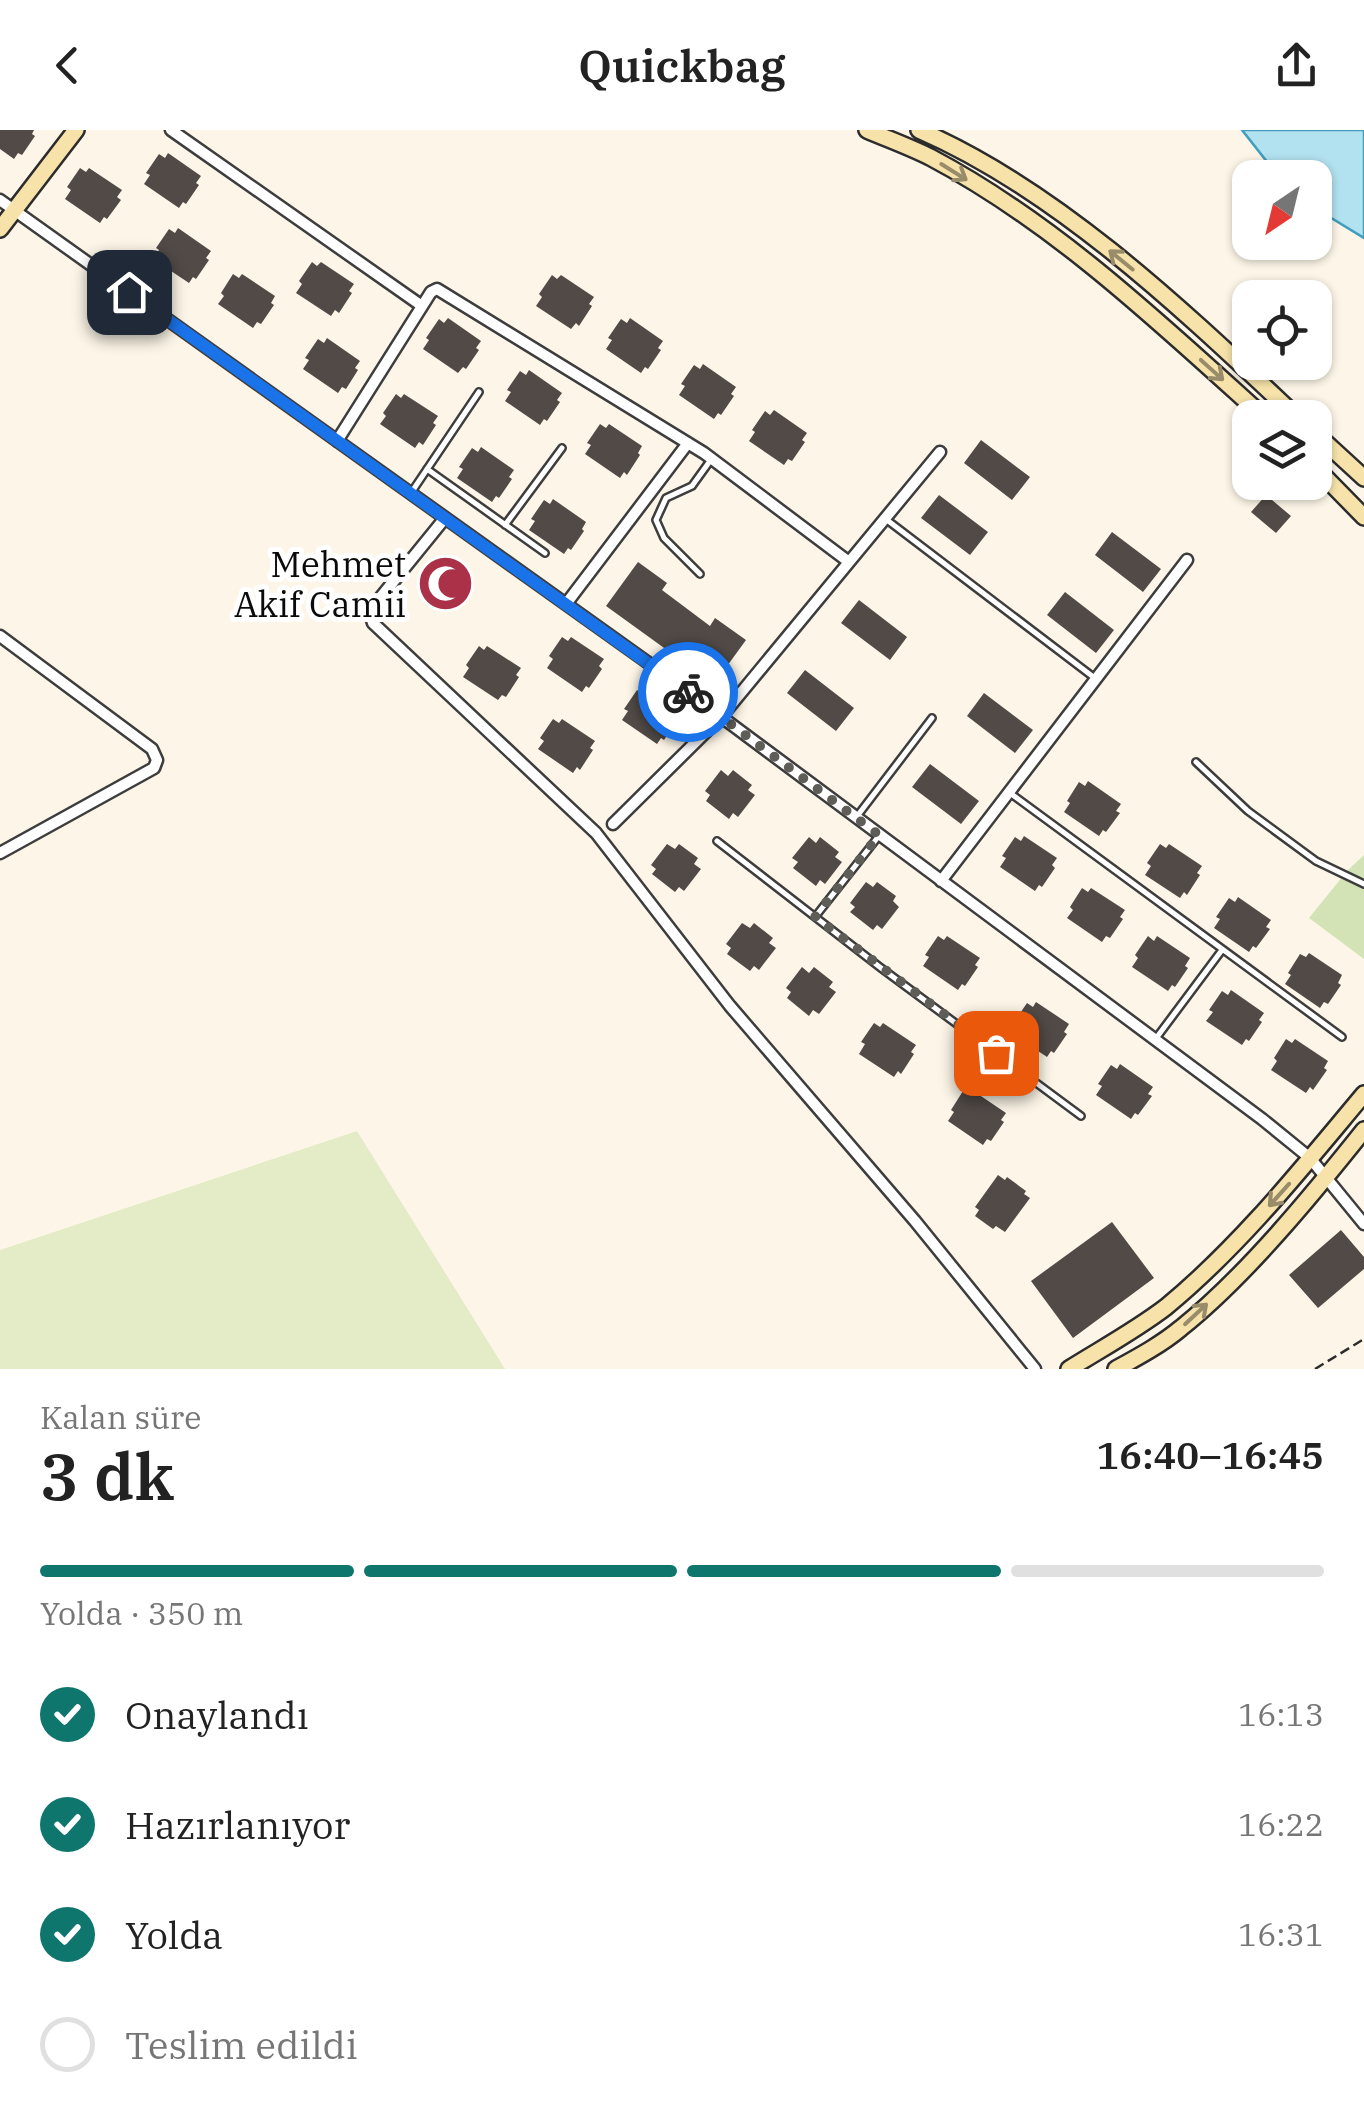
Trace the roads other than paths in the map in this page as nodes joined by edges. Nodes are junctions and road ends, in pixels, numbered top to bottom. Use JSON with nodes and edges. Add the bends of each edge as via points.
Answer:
{"nodes":[{"id":1,"x":76,"y":130,"type":"edge"},
{"id":2,"x":172,"y":130,"type":"edge"},
{"id":3,"x":866,"y":130,"type":"edge"},
{"id":4,"x":918,"y":130,"type":"edge"},
{"id":5,"x":0,"y":200,"type":"edge"},
{"id":6,"x":14,"y":210,"type":"junction"},
{"id":7,"x":0,"y":228,"type":"edge"},
{"id":8,"x":422,"y":306,"type":"junction"},
{"id":9,"x":479,"y":392,"type":"dead end"},
{"id":10,"x":1244,"y":400,"type":"edge"},
{"id":11,"x":1278,"y":400,"type":"edge"},
{"id":12,"x":337,"y":441,"type":"junction"},
{"id":13,"x":688,"y":443,"type":"junction"},
{"id":14,"x":562,"y":448,"type":"dead end"},
{"id":15,"x":1332,"y":449,"type":"edge"},
{"id":16,"x":940,"y":452,"type":"dead end"},
{"id":17,"x":712,"y":459,"type":"junction"},
{"id":18,"x":427,"y":470,"type":"junction"},
{"id":19,"x":1364,"y":478,"type":"edge"},
{"id":20,"x":411,"y":493,"type":"junction"},
{"id":21,"x":1332,"y":493,"type":"edge"},
{"id":22,"x":1364,"y":517,"type":"edge"},
{"id":23,"x":445,"y":518,"type":"junction"},
{"id":24,"x":885,"y":519,"type":"junction"},
{"id":25,"x":505,"y":524,"type":"junction"},
{"id":26,"x":544,"y":553,"type":"dead end"},
{"id":27,"x":1187,"y":560,"type":"dead end"},
{"id":28,"x":849,"y":562,"type":"junction"},
{"id":29,"x":700,"y":574,"type":"dead end"},
{"id":30,"x":566,"y":604,"type":"junction"},
{"id":31,"x":0,"y":636,"type":"edge"},
{"id":32,"x":1096,"y":679,"type":"junction"},
{"id":33,"x":721,"y":717,"type":"junction"},
{"id":34,"x":932,"y":718,"type":"dead end"},
{"id":35,"x":1196,"y":762,"type":"dead end"},
{"id":36,"x":1009,"y":793,"type":"junction"},
{"id":37,"x":856,"y":818,"type":"junction"},
{"id":38,"x":613,"y":824,"type":"dead end"},
{"id":39,"x":879,"y":835,"type":"junction"},
{"id":40,"x":717,"y":840,"type":"dead end"},
{"id":41,"x":0,"y":853,"type":"edge"},
{"id":42,"x":942,"y":881,"type":"junction"},
{"id":43,"x":1364,"y":884,"type":"edge"},
{"id":44,"x":815,"y":917,"type":"junction"},
{"id":45,"x":1223,"y":950,"type":"junction"},
{"id":46,"x":1342,"y":1038,"type":"dead end"},
{"id":47,"x":1155,"y":1040,"type":"junction"},
{"id":48,"x":1364,"y":1094,"type":"edge"},
{"id":49,"x":1082,"y":1116,"type":"dead end"},
{"id":50,"x":1364,"y":1130,"type":"edge"},
{"id":51,"x":1310,"y":1158,"type":"junction"},
{"id":52,"x":1326,"y":1178,"type":"junction"},
{"id":53,"x":1364,"y":1224,"type":"edge"},
{"id":54,"x":1035,"y":1369,"type":"edge"},
{"id":55,"x":1069,"y":1369,"type":"edge"},
{"id":56,"x":1116,"y":1369,"type":"edge"}],
"edges":[{"from":1,"to":6,"type":"main road"},
{"from":2,"to":8,"type":"street"},
{"from":3,"to":10,"type":"main road","one_way":true,"via":[[930,157],[1066,248]]},
{"from":11,"to":4,"type":"main road","one_way":true,"via":[[1120,258],[1031,192]]},
{"from":5,"to":6,"type":"street"},
{"from":6,"to":7,"type":"main road"},
{"from":6,"to":12,"type":"street"},
{"from":8,"to":12,"type":"street"},
{"from":8,"to":13,"type":"street","via":[[437,289]]},
{"from":9,"to":18,"type":"lane"},
{"from":12,"to":20,"type":"street"},
{"from":13,"to":17,"type":"street"},
{"from":13,"to":30,"type":"street"},
{"from":14,"to":25,"type":"lane"},
{"from":15,"to":19,"type":"main road"},
{"from":16,"to":24,"type":"street"},
{"from":17,"to":28,"type":"street"},
{"from":17,"to":29,"type":"lane","via":[[692,486],[666,498],[656,520],[664,538]]},
{"from":18,"to":20,"type":"lane"},
{"from":18,"to":25,"type":"lane"},
{"from":20,"to":23,"type":"street"},
{"from":21,"to":22,"type":"main road"},
{"from":23,"to":30,"type":"street"},
{"from":23,"to":54,"type":"street","via":[[376,603],[373,623],[596,833],[730,1006]]},
{"from":24,"to":28,"type":"street"},
{"from":24,"to":32,"type":"lane"},
{"from":25,"to":26,"type":"lane"},
{"from":27,"to":32,"type":"street"},
{"from":28,"to":33,"type":"street"},
{"from":30,"to":33,"type":"street"},
{"from":31,"to":41,"type":"street","via":[[152,749],[157,760],[154,768]]},
{"from":32,"to":36,"type":"street"},
{"from":33,"to":37,"type":"street"},
{"from":33,"to":38,"type":"street"},
{"from":34,"to":37,"type":"lane"},
{"from":35,"to":43,"type":"lane","via":[[1316,861]]},
{"from":36,"to":42,"type":"street"},
{"from":36,"to":45,"type":"lane"},
{"from":37,"to":39,"type":"street"},
{"from":39,"to":42,"type":"street"},
{"from":39,"to":44,"type":"lane"},
{"from":40,"to":44,"type":"lane"},
{"from":42,"to":47,"type":"street"},
{"from":44,"to":49,"type":"lane"},
{"from":45,"to":46,"type":"lane"},
{"from":45,"to":47,"type":"lane"},
{"from":47,"to":51,"type":"street"},
{"from":48,"to":51,"type":"main road"},
{"from":50,"to":52,"type":"main road"},
{"from":51,"to":52,"type":"street"},
{"from":51,"to":55,"type":"main road","one_way":true,"via":[[1163,1309]]},
{"from":52,"to":53,"type":"street"},
{"from":56,"to":52,"type":"main road","one_way":true,"via":[[1180,1329]]}]}
